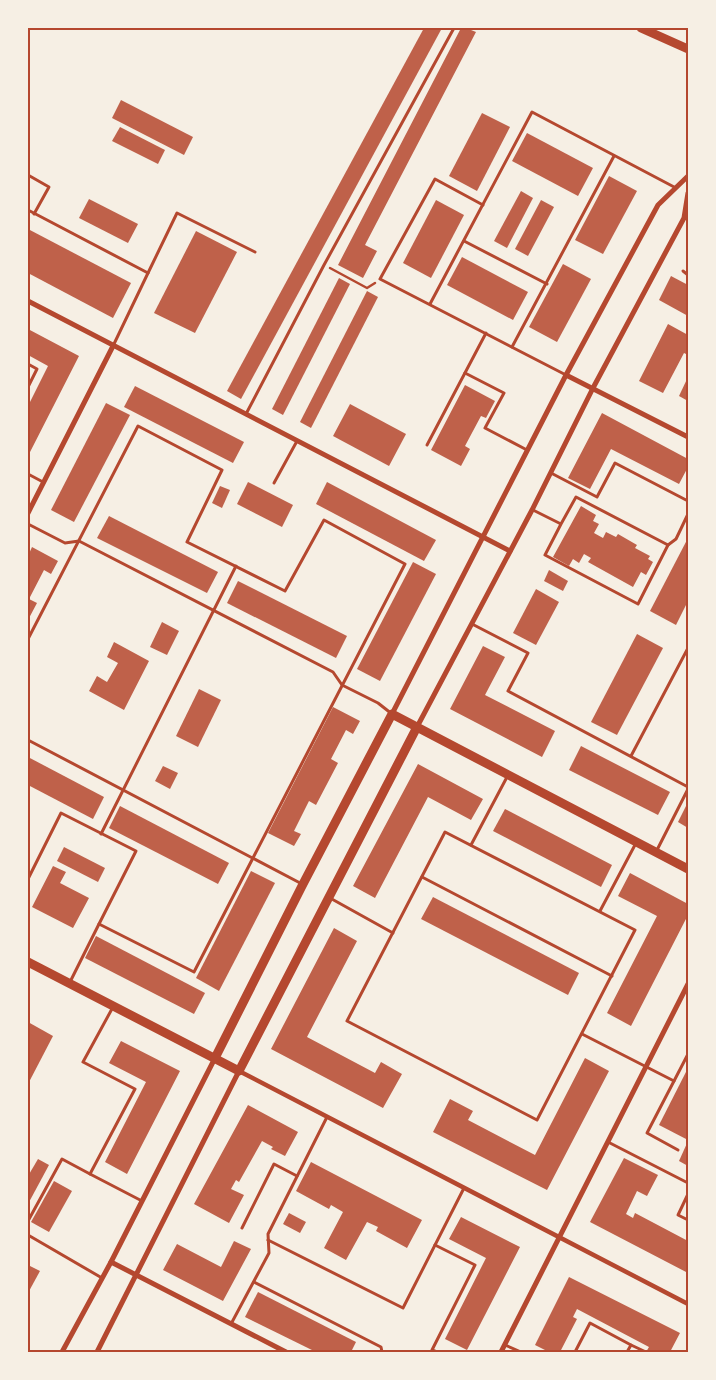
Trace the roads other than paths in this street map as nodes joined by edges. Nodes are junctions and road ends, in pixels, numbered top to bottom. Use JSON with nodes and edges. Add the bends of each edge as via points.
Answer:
{"nodes":[{"id":1,"x":454,"y":28,"type":"edge"},
{"id":2,"x":641,"y":28,"type":"edge"},
{"id":3,"x":688,"y":49,"type":"edge"},
{"id":4,"x":614,"y":156,"type":"junction"},
{"id":5,"x":28,"y":175,"type":"edge"},
{"id":6,"x":688,"y":176,"type":"edge"},
{"id":7,"x":676,"y":188,"type":"junction"},
{"id":8,"x":688,"y":193,"type":"edge"},
{"id":9,"x":483,"y":205,"type":"junction"},
{"id":10,"x":28,"y":210,"type":"edge"},
{"id":11,"x":34,"y":214,"type":"junction"},
{"id":12,"x":464,"y":240,"type":"junction"},
{"id":13,"x":255,"y":252,"type":"dead end"},
{"id":14,"x":682,"y":271,"type":"dead end"},
{"id":15,"x":148,"y":272,"type":"junction"},
{"id":16,"x":688,"y":274,"type":"edge"},
{"id":17,"x":547,"y":284,"type":"junction"},
{"id":18,"x":28,"y":301,"type":"edge"},
{"id":19,"x":430,"y":304,"type":"junction"},
{"id":20,"x":486,"y":333,"type":"junction"},
{"id":21,"x":112,"y":346,"type":"junction"},
{"id":22,"x":512,"y":347,"type":"junction"},
{"id":23,"x":28,"y":364,"type":"edge"},
{"id":24,"x":465,"y":373,"type":"junction"},
{"id":25,"x":566,"y":375,"type":"junction"},
{"id":26,"x":28,"y":387,"type":"edge"},
{"id":27,"x":593,"y":388,"type":"junction"},
{"id":28,"x":246,"y":415,"type":"junction"},
{"id":29,"x":688,"y":437,"type":"edge"},
{"id":30,"x":298,"y":441,"type":"junction"},
{"id":31,"x":427,"y":445,"type":"dead end"},
{"id":32,"x":527,"y":450,"type":"junction"},
{"id":33,"x":550,"y":473,"type":"junction"},
{"id":34,"x":28,"y":474,"type":"edge"},
{"id":35,"x":43,"y":482,"type":"junction"},
{"id":36,"x":274,"y":483,"type":"dead end"},
{"id":37,"x":688,"y":501,"type":"edge"},
{"id":38,"x":532,"y":510,"type":"junction"},
{"id":39,"x":28,"y":513,"type":"edge"},
{"id":40,"x":688,"y":514,"type":"edge"},
{"id":41,"x":28,"y":524,"type":"edge"},
{"id":42,"x":561,"y":524,"type":"junction"},
{"id":43,"x":482,"y":536,"type":"junction"},
{"id":44,"x":79,"y":541,"type":"junction"},
{"id":45,"x":668,"y":545,"type":"junction"},
{"id":46,"x":510,"y":551,"type":"junction"},
{"id":47,"x":236,"y":566,"type":"junction"},
{"id":48,"x":213,"y":610,"type":"junction"},
{"id":49,"x":472,"y":624,"type":"junction"},
{"id":50,"x":28,"y":639,"type":"edge"},
{"id":51,"x":688,"y":648,"type":"edge"},
{"id":52,"x":342,"y":685,"type":"junction"},
{"id":53,"x":392,"y":714,"type":"junction"},
{"id":54,"x":418,"y":727,"type":"junction"},
{"id":55,"x":28,"y":740,"type":"edge"},
{"id":56,"x":631,"y":756,"type":"junction"},
{"id":57,"x":507,"y":776,"type":"junction"},
{"id":58,"x":688,"y":788,"type":"edge"},
{"id":59,"x":123,"y":791,"type":"junction"},
{"id":60,"x":101,"y":834,"type":"junction"},
{"id":61,"x":636,"y":843,"type":"junction"},
{"id":62,"x":471,"y":844,"type":"junction"},
{"id":63,"x":656,"y":852,"type":"junction"},
{"id":64,"x":253,"y":858,"type":"junction"},
{"id":65,"x":688,"y":869,"type":"edge"},
{"id":66,"x":422,"y":877,"type":"junction"},
{"id":67,"x":28,"y":879,"type":"edge"},
{"id":68,"x":303,"y":884,"type":"junction"},
{"id":69,"x":329,"y":897,"type":"junction"},
{"id":70,"x":600,"y":911,"type":"junction"},
{"id":71,"x":99,"y":924,"type":"junction"},
{"id":72,"x":393,"y":933,"type":"junction"},
{"id":73,"x":28,"y":962,"type":"edge"},
{"id":74,"x":612,"y":976,"type":"junction"},
{"id":75,"x":69,"y":983,"type":"junction"},
{"id":76,"x":688,"y":984,"type":"edge"},
{"id":77,"x":113,"y":1006,"type":"junction"},
{"id":78,"x":582,"y":1034,"type":"junction"},
{"id":79,"x":688,"y":1054,"type":"edge"},
{"id":80,"x":214,"y":1058,"type":"junction"},
{"id":81,"x":646,"y":1067,"type":"junction"},
{"id":82,"x":239,"y":1071,"type":"junction"},
{"id":83,"x":674,"y":1081,"type":"junction"},
{"id":84,"x":327,"y":1117,"type":"junction"},
{"id":85,"x":608,"y":1142,"type":"junction"},
{"id":86,"x":678,"y":1150,"type":"dead end"},
{"id":87,"x":90,"y":1174,"type":"junction"},
{"id":88,"x":297,"y":1176,"type":"junction"},
{"id":89,"x":688,"y":1182,"type":"edge"},
{"id":90,"x":464,"y":1188,"type":"junction"},
{"id":91,"x":688,"y":1194,"type":"edge"},
{"id":92,"x":142,"y":1201,"type":"junction"},
{"id":93,"x":688,"y":1220,"type":"edge"},
{"id":94,"x":28,"y":1221,"type":"edge"},
{"id":95,"x":242,"y":1228,"type":"dead end"},
{"id":96,"x":28,"y":1234,"type":"edge"},
{"id":97,"x":560,"y":1237,"type":"junction"},
{"id":98,"x":268,"y":1240,"type":"junction"},
{"id":99,"x":435,"y":1245,"type":"junction"},
{"id":100,"x":111,"y":1262,"type":"junction"},
{"id":101,"x":137,"y":1275,"type":"junction"},
{"id":102,"x":102,"y":1278,"type":"junction"},
{"id":103,"x":254,"y":1282,"type":"junction"},
{"id":104,"x":688,"y":1304,"type":"edge"},
{"id":105,"x":232,"y":1324,"type":"junction"},
{"id":106,"x":505,"y":1345,"type":"junction"},
{"id":107,"x":631,"y":1345,"type":"junction"},
{"id":108,"x":63,"y":1352,"type":"edge"},
{"id":109,"x":97,"y":1352,"type":"edge"},
{"id":110,"x":286,"y":1352,"type":"edge"},
{"id":111,"x":382,"y":1352,"type":"edge"},
{"id":112,"x":437,"y":1352,"type":"edge"},
{"id":113,"x":501,"y":1352,"type":"edge"},
{"id":114,"x":521,"y":1352,"type":"edge"},
{"id":115,"x":575,"y":1352,"type":"edge"},
{"id":116,"x":627,"y":1352,"type":"edge"},
{"id":117,"x":646,"y":1352,"type":"edge"}],
"edges":[{"from":1,"to":28,"type":"lane"},
{"from":2,"to":3,"type":"main road"},
{"from":4,"to":7,"type":"lane"},
{"from":4,"to":9,"type":"lane","via":[[532,112]]},
{"from":4,"to":17,"type":"lane"},
{"from":5,"to":11,"type":"lane","via":[[49,187]]},
{"from":6,"to":7,"type":"street"},
{"from":7,"to":25,"type":"street","via":[[658,205]]},
{"from":8,"to":27,"type":"street","via":[[684,218]]},
{"from":9,"to":12,"type":"lane"},
{"from":9,"to":19,"type":"lane","via":[[435,179],[380,279]]},
{"from":10,"to":11,"type":"lane"},
{"from":11,"to":15,"type":"lane"},
{"from":12,"to":17,"type":"lane"},
{"from":12,"to":19,"type":"lane"},
{"from":13,"to":15,"type":"lane","via":[[177,213]]},
{"from":14,"to":16,"type":"lane"},
{"from":15,"to":21,"type":"lane"},
{"from":17,"to":22,"type":"lane"},
{"from":18,"to":21,"type":"street"},
{"from":19,"to":20,"type":"lane"},
{"from":20,"to":22,"type":"lane"},
{"from":20,"to":24,"type":"lane"},
{"from":21,"to":28,"type":"street"},
{"from":21,"to":35,"type":"street"},
{"from":22,"to":25,"type":"lane"},
{"from":23,"to":26,"type":"lane","via":[[36,369]]},
{"from":24,"to":31,"type":"lane"},
{"from":24,"to":32,"type":"lane","via":[[504,393],[485,428]]},
{"from":25,"to":27,"type":"street"},
{"from":25,"to":32,"type":"street"},
{"from":27,"to":29,"type":"street"},
{"from":27,"to":33,"type":"street"},
{"from":28,"to":30,"type":"street"},
{"from":30,"to":36,"type":"lane"},
{"from":30,"to":43,"type":"street"},
{"from":32,"to":43,"type":"street"},
{"from":33,"to":37,"type":"lane","via":[[597,497],[615,463]]},
{"from":33,"to":38,"type":"street"},
{"from":34,"to":35,"type":"lane"},
{"from":35,"to":39,"type":"street"},
{"from":38,"to":42,"type":"lane"},
{"from":38,"to":46,"type":"street"},
{"from":40,"to":45,"type":"lane","via":[[676,539]]},
{"from":41,"to":44,"type":"lane","via":[[66,543]]},
{"from":42,"to":45,"type":"lane","via":[[576,497]]},
{"from":42,"to":45,"type":"lane","via":[[545,555],[638,604]]},
{"from":43,"to":46,"type":"street"},
{"from":43,"to":53,"type":"street"},
{"from":44,"to":47,"type":"lane","via":[[138,426],[222,470],[187,542]]},
{"from":44,"to":48,"type":"lane"},
{"from":44,"to":50,"type":"lane"},
{"from":46,"to":49,"type":"street"},
{"from":47,"to":48,"type":"lane"},
{"from":47,"to":52,"type":"lane","via":[[285,591],[324,520],[404,564]]},
{"from":48,"to":52,"type":"lane","via":[[333,672]]},
{"from":48,"to":59,"type":"lane"},
{"from":49,"to":54,"type":"street"},
{"from":49,"to":56,"type":"lane","via":[[528,653],[508,691]]},
{"from":51,"to":56,"type":"lane"},
{"from":52,"to":53,"type":"lane"},
{"from":52,"to":64,"type":"lane"},
{"from":53,"to":54,"type":"main road"},
{"from":53,"to":68,"type":"main road"},
{"from":54,"to":57,"type":"main road"},
{"from":54,"to":69,"type":"main road"},
{"from":55,"to":59,"type":"lane"},
{"from":56,"to":58,"type":"lane"},
{"from":57,"to":61,"type":"main road"},
{"from":57,"to":62,"type":"lane"},
{"from":58,"to":63,"type":"lane"},
{"from":59,"to":60,"type":"lane"},
{"from":59,"to":64,"type":"lane"},
{"from":60,"to":67,"type":"lane","via":[[61,813]]},
{"from":60,"to":71,"type":"lane","via":[[136,851]]},
{"from":61,"to":63,"type":"main road"},
{"from":61,"to":70,"type":"lane"},
{"from":62,"to":66,"type":"lane","via":[[445,832]]},
{"from":62,"to":70,"type":"lane"},
{"from":63,"to":65,"type":"main road"},
{"from":64,"to":68,"type":"lane"},
{"from":64,"to":71,"type":"lane","via":[[194,972]]},
{"from":66,"to":72,"type":"lane"},
{"from":66,"to":74,"type":"lane"},
{"from":68,"to":80,"type":"main road"},
{"from":69,"to":72,"type":"lane"},
{"from":69,"to":82,"type":"main road"},
{"from":70,"to":74,"type":"lane","via":[[635,930]]},
{"from":71,"to":75,"type":"lane"},
{"from":72,"to":78,"type":"lane","via":[[347,1021],[537,1120]]},
{"from":73,"to":75,"type":"main road"},
{"from":74,"to":78,"type":"lane"},
{"from":75,"to":77,"type":"main road"},
{"from":76,"to":81,"type":"street"},
{"from":77,"to":80,"type":"main road"},
{"from":77,"to":87,"type":"lane","via":[[83,1062],[135,1089]]},
{"from":78,"to":81,"type":"lane"},
{"from":79,"to":83,"type":"lane"},
{"from":80,"to":82,"type":"main road"},
{"from":80,"to":92,"type":"street"},
{"from":81,"to":83,"type":"lane"},
{"from":81,"to":85,"type":"street"},
{"from":82,"to":84,"type":"street"},
{"from":82,"to":101,"type":"street"},
{"from":83,"to":86,"type":"lane","via":[[647,1134]]},
{"from":84,"to":88,"type":"lane"},
{"from":84,"to":90,"type":"street"},
{"from":85,"to":89,"type":"lane"},
{"from":85,"to":97,"type":"street"},
{"from":87,"to":92,"type":"lane"},
{"from":87,"to":94,"type":"lane","via":[[62,1159]]},
{"from":88,"to":95,"type":"lane","via":[[274,1164]]},
{"from":88,"to":98,"type":"lane"},
{"from":90,"to":97,"type":"street"},
{"from":90,"to":99,"type":"lane"},
{"from":91,"to":93,"type":"lane","via":[[678,1214]]},
{"from":92,"to":100,"type":"street"},
{"from":96,"to":102,"type":"lane"},
{"from":97,"to":104,"type":"street"},
{"from":97,"to":106,"type":"street"},
{"from":98,"to":99,"type":"lane","via":[[403,1308]]},
{"from":98,"to":103,"type":"lane","via":[[269,1253]]},
{"from":99,"to":112,"type":"lane","via":[[475,1265],[432,1350]]},
{"from":100,"to":101,"type":"street"},
{"from":100,"to":102,"type":"street"},
{"from":101,"to":105,"type":"street"},
{"from":101,"to":109,"type":"street"},
{"from":102,"to":108,"type":"street"},
{"from":103,"to":105,"type":"lane"},
{"from":103,"to":111,"type":"lane","via":[[381,1347]]},
{"from":105,"to":110,"type":"street"},
{"from":106,"to":113,"type":"street"},
{"from":106,"to":114,"type":"lane"},
{"from":107,"to":115,"type":"lane","via":[[590,1323]]},
{"from":107,"to":116,"type":"lane"},
{"from":107,"to":117,"type":"lane"}]}
